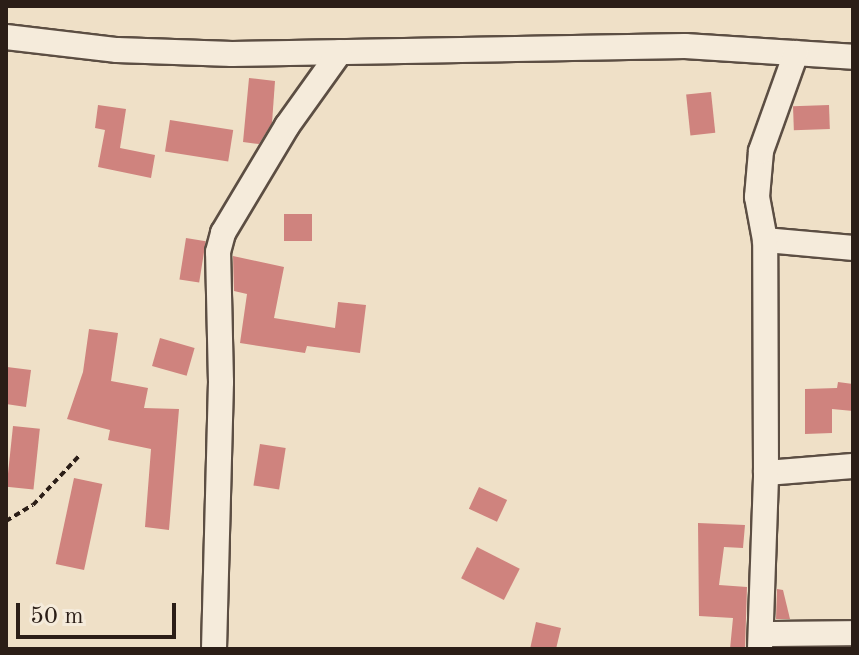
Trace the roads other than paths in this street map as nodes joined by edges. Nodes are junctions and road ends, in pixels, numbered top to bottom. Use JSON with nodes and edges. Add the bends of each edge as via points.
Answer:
{"nodes":[{"id":1,"x":6,"y":37,"type":"edge"},
{"id":2,"x":340,"y":52,"type":"junction"},
{"id":3,"x":796,"y":53,"type":"junction"},
{"id":4,"x":853,"y":57,"type":"edge"},
{"id":5,"x":765,"y":240,"type":"junction"},
{"id":6,"x":853,"y":248,"type":"edge"},
{"id":7,"x":853,"y":466,"type":"edge"},
{"id":8,"x":766,"y":473,"type":"junction"},
{"id":9,"x":853,"y":633,"type":"edge"},
{"id":10,"x":761,"y":641,"type":"edge"},
{"id":11,"x":214,"y":649,"type":"edge"}],
"edges":[{"from":1,"to":2,"type":"street","via":[[117,50]]},
{"from":2,"to":3,"type":"street","via":[[685,46]]},
{"from":2,"to":11,"type":"street","via":[[263,165],[223,233],[218,252],[221,382]]},
{"from":3,"to":4,"type":"street"},
{"from":3,"to":5,"type":"street","via":[[761,151],[757,197]]},
{"from":5,"to":6,"type":"street"},
{"from":5,"to":8,"type":"street"},
{"from":7,"to":8,"type":"street"},
{"from":8,"to":10,"type":"street"},
{"from":9,"to":10,"type":"street"}]}
